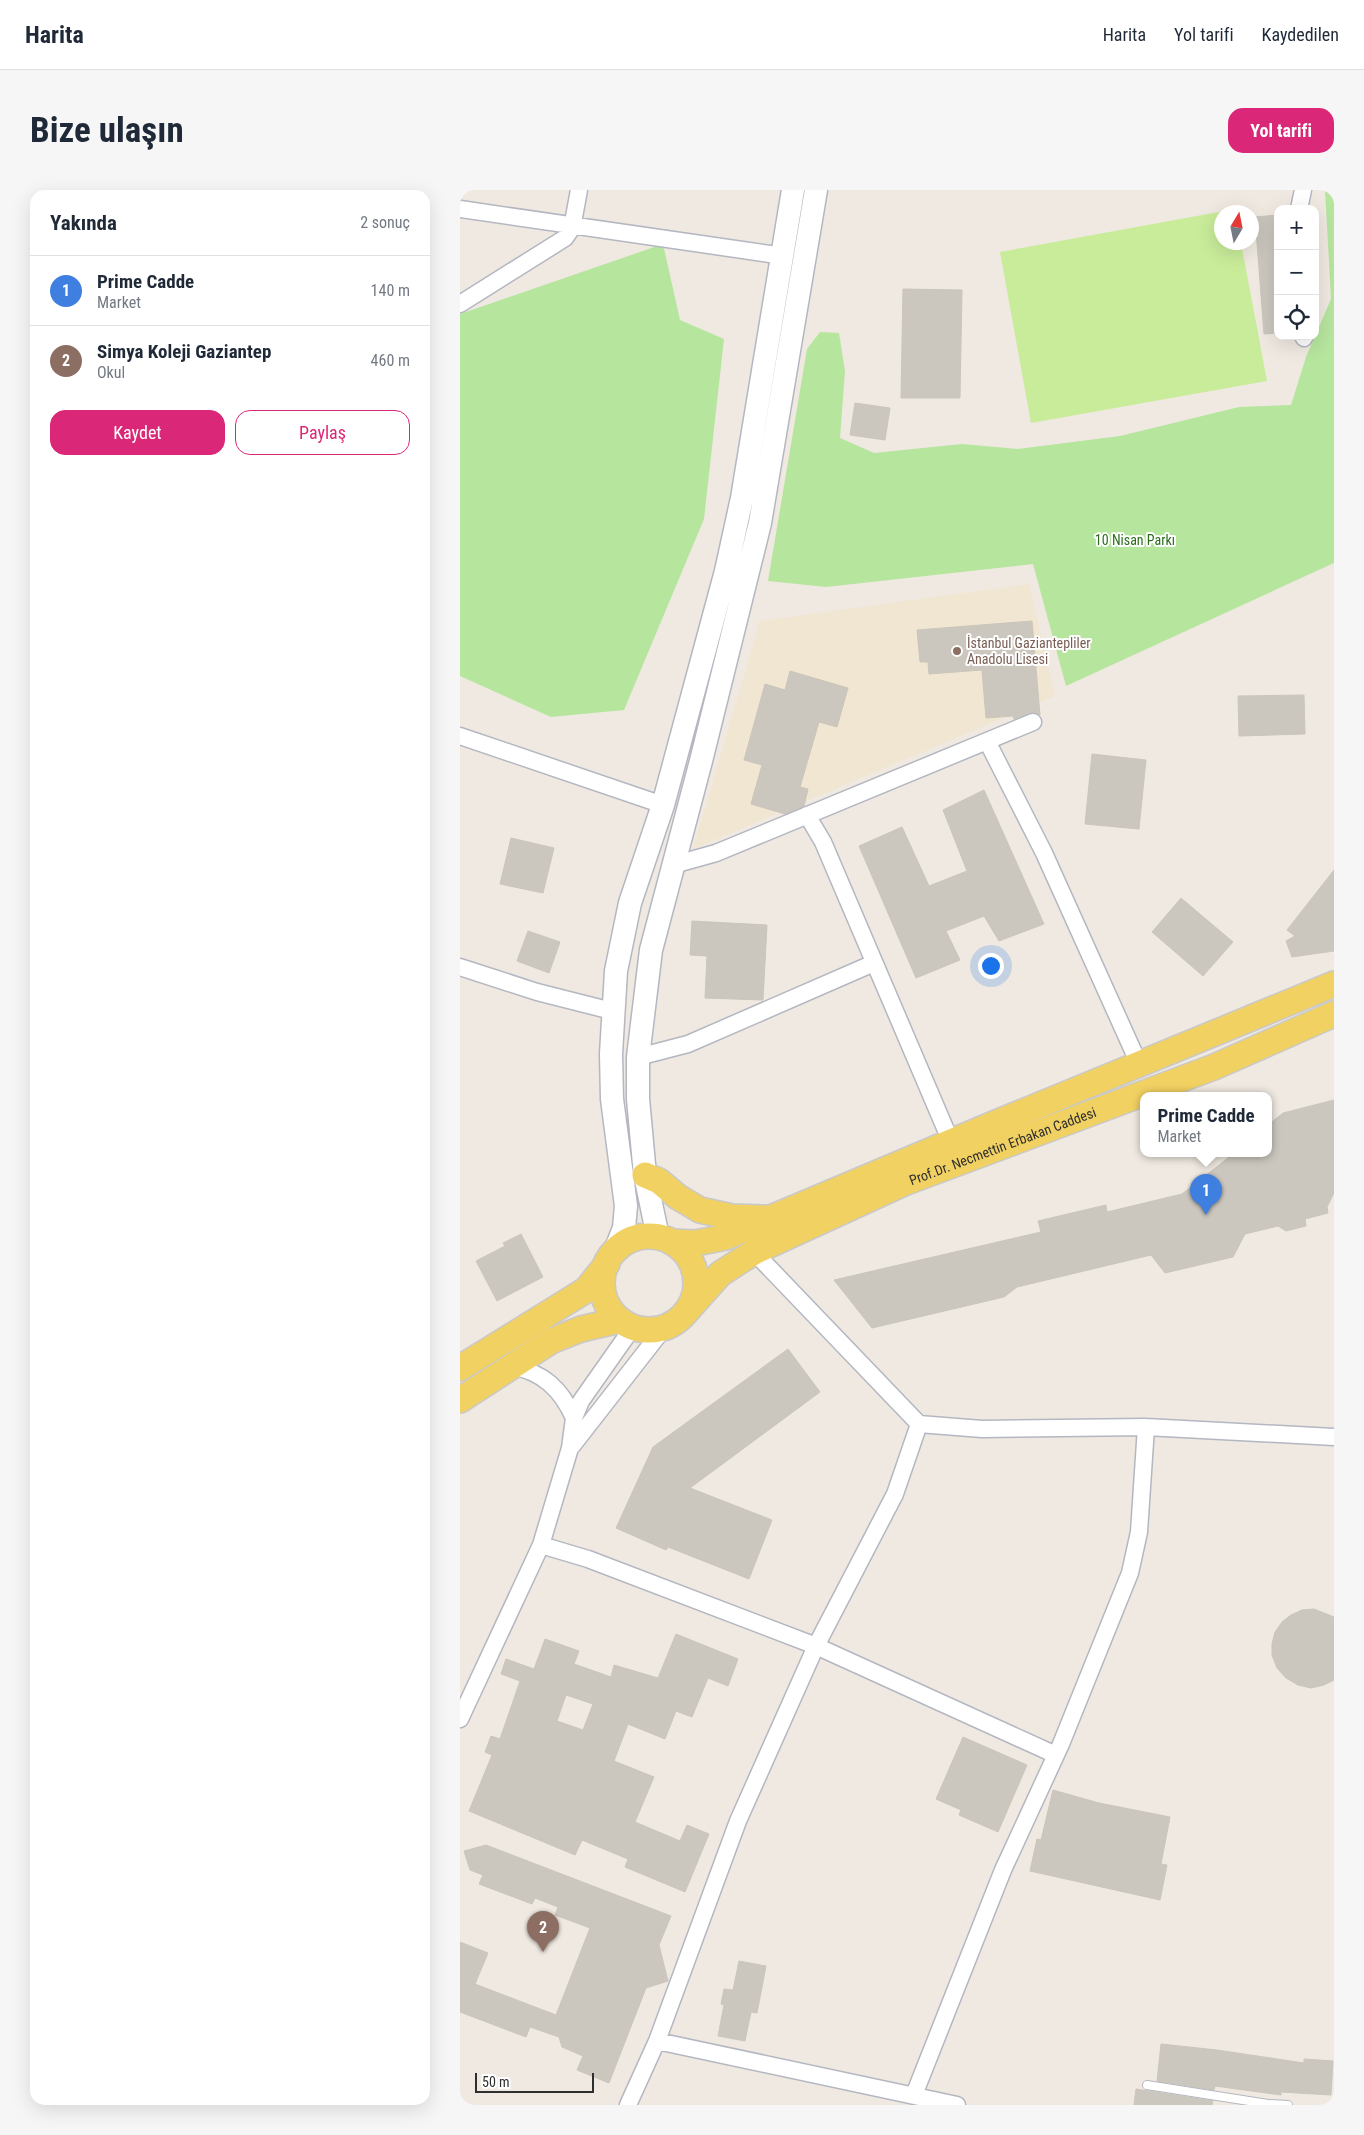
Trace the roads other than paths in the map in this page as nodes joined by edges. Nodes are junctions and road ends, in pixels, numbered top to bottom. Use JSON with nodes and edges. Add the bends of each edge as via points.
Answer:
{"nodes":[{"id":1,"x":580,"y":190,"type":"edge"},
{"id":2,"x":794,"y":190,"type":"edge"},
{"id":3,"x":816,"y":190,"type":"edge"},
{"id":4,"x":1304,"y":190,"type":"edge"},
{"id":5,"x":1300,"y":205,"type":"edge"},
{"id":6,"x":460,"y":209,"type":"edge"},
{"id":7,"x":573,"y":224,"type":"junction"},
{"id":8,"x":784,"y":256,"type":"junction"},
{"id":9,"x":460,"y":304,"type":"edge"},
{"id":10,"x":1033,"y":722,"type":"dead end"},
{"id":11,"x":460,"y":736,"type":"edge"},
{"id":12,"x":987,"y":741,"type":"junction"},
{"id":13,"x":663,"y":805,"type":"junction"},
{"id":14,"x":807,"y":816,"type":"junction"},
{"id":15,"x":674,"y":865,"type":"junction"},
{"id":16,"x":874,"y":963,"type":"junction"},
{"id":17,"x":460,"y":967,"type":"edge"},
{"id":18,"x":1334,"y":984,"type":"edge"},
{"id":19,"x":612,"y":1011,"type":"junction"},
{"id":20,"x":1334,"y":1014,"type":"edge"},
{"id":21,"x":638,"y":1057,"type":"junction"},
{"id":22,"x":1139,"y":1064,"type":"junction"},
{"id":23,"x":1147,"y":1092,"type":"edge"},
{"id":24,"x":1140,"y":1095,"type":"edge"},
{"id":25,"x":950,"y":1142,"type":"junction"},
{"id":26,"x":645,"y":1175,"type":"junction"},
{"id":27,"x":768,"y":1219,"type":"junction"},
{"id":28,"x":665,"y":1240,"type":"junction"},
{"id":29,"x":754,"y":1252,"type":"junction"},
{"id":30,"x":611,"y":1257,"type":"junction"},
{"id":31,"x":688,"y":1310,"type":"junction"},
{"id":32,"x":626,"y":1324,"type":"junction"},
{"id":33,"x":664,"y":1328,"type":"junction"},
{"id":34,"x":511,"y":1366,"type":"junction"},
{"id":35,"x":460,"y":1368,"type":"edge"},
{"id":36,"x":460,"y":1400,"type":"edge"},
{"id":37,"x":574,"y":1418,"type":"junction"},
{"id":38,"x":919,"y":1424,"type":"junction"},
{"id":39,"x":1146,"y":1428,"type":"junction"},
{"id":40,"x":1334,"y":1437,"type":"edge"},
{"id":41,"x":570,"y":1448,"type":"junction"},
{"id":42,"x":541,"y":1545,"type":"junction"},
{"id":43,"x":816,"y":1646,"type":"junction"},
{"id":44,"x":460,"y":1719,"type":"edge"},
{"id":45,"x":1056,"y":1755,"type":"junction"},
{"id":46,"x":657,"y":2041,"type":"junction"},
{"id":47,"x":1148,"y":2085,"type":"dead end"},
{"id":48,"x":914,"y":2095,"type":"junction"},
{"id":49,"x":628,"y":2105,"type":"edge"},
{"id":50,"x":957,"y":2105,"type":"edge"},
{"id":51,"x":1288,"y":2105,"type":"edge"}],
"edges":[{"from":1,"to":7,"type":"street"},
{"from":2,"to":8,"type":"street"},
{"from":3,"to":15,"type":"street","via":[[760,523]]},
{"from":4,"to":5,"type":"street"},
{"from":6,"to":7,"type":"street"},
{"from":7,"to":8,"type":"street"},
{"from":7,"to":9,"type":"street","via":[[560,242]]},
{"from":8,"to":13,"type":"street","via":[[726,571]]},
{"from":10,"to":12,"type":"street"},
{"from":11,"to":13,"type":"street"},
{"from":12,"to":14,"type":"street"},
{"from":12,"to":22,"type":"street","via":[[1044,853]]},
{"from":13,"to":19,"type":"street","via":[[630,903]]},
{"from":14,"to":15,"type":"street","via":[[716,853]]},
{"from":14,"to":16,"type":"street","via":[[823,842]]},
{"from":15,"to":21,"type":"street","via":[[651,950]]},
{"from":16,"to":21,"type":"street","via":[[688,1044]]},
{"from":16,"to":25,"type":"street"},
{"from":17,"to":19,"type":"street","via":[[537,992]]},
{"from":18,"to":22,"type":"main road","name":"Prof.Dr. Necmettin Erbakan Caddesi"},
{"from":19,"to":30,"type":"street","via":[[612,1099],[626,1206],[624,1228]]},
{"from":20,"to":23,"type":"main road","name":"Prof.Dr. Necmettin Erbakan Caddesi","via":[[1214,1067]]},
{"from":21,"to":26,"type":"street"},
{"from":22,"to":25,"type":"main road","name":"Prof.Dr. Necmettin Erbakan Caddesi"},
{"from":24,"to":29,"type":"main road","name":"Prof.Dr. Necmettin Erbakan Caddesi","via":[[904,1183]]},
{"from":25,"to":27,"type":"main road","name":"Prof.Dr. Necmettin Erbakan Caddesi"},
{"from":26,"to":27,"type":"main road","via":[[700,1210],[732,1217]]},
{"from":26,"to":28,"type":"street"},
{"from":27,"to":28,"type":"main road","name":"Prof.Dr. Necmettin Erbakan Caddesi","via":[[726,1237],[696,1242]]},
{"from":28,"to":30,"type":"main road","via":[[642,1237],[628,1242]]},
{"from":28,"to":31,"type":"main road","via":[[684,1252],[693,1265],[695,1296]]},
{"from":29,"to":31,"type":"main road","name":"Prof.Dr. Necmettin Erbakan Caddesi","via":[[720,1274]]},
{"from":29,"to":38,"type":"street"},
{"from":30,"to":32,"type":"main road","via":[[602,1278],[604,1294],[610,1308]]},
{"from":30,"to":35,"type":"main road","via":[[586,1290]]},
{"from":31,"to":33,"type":"main road","via":[[678,1321]]},
{"from":32,"to":33,"type":"main road","via":[[648,1330]]},
{"from":32,"to":34,"type":"main road","via":[[581,1329],[551,1342]]},
{"from":32,"to":37,"type":"street"},
{"from":33,"to":41,"type":"street"},
{"from":34,"to":36,"type":"main road"},
{"from":34,"to":37,"type":"street","via":[[531,1371],[549,1382],[562,1396]]},
{"from":37,"to":41,"type":"street"},
{"from":38,"to":39,"type":"street","via":[[982,1428]]},
{"from":38,"to":43,"type":"street","via":[[895,1494]]},
{"from":39,"to":40,"type":"street"},
{"from":39,"to":45,"type":"street","via":[[1139,1532],[1130,1573]]},
{"from":41,"to":42,"type":"street"},
{"from":42,"to":43,"type":"street","via":[[588,1558]]},
{"from":42,"to":44,"type":"street"},
{"from":43,"to":45,"type":"street"},
{"from":43,"to":46,"type":"street","via":[[738,1822]]},
{"from":45,"to":48,"type":"street","via":[[1003,1870]]},
{"from":46,"to":48,"type":"street"},
{"from":46,"to":49,"type":"street"},
{"from":47,"to":51,"type":"lane"},
{"from":48,"to":50,"type":"street"}]}
